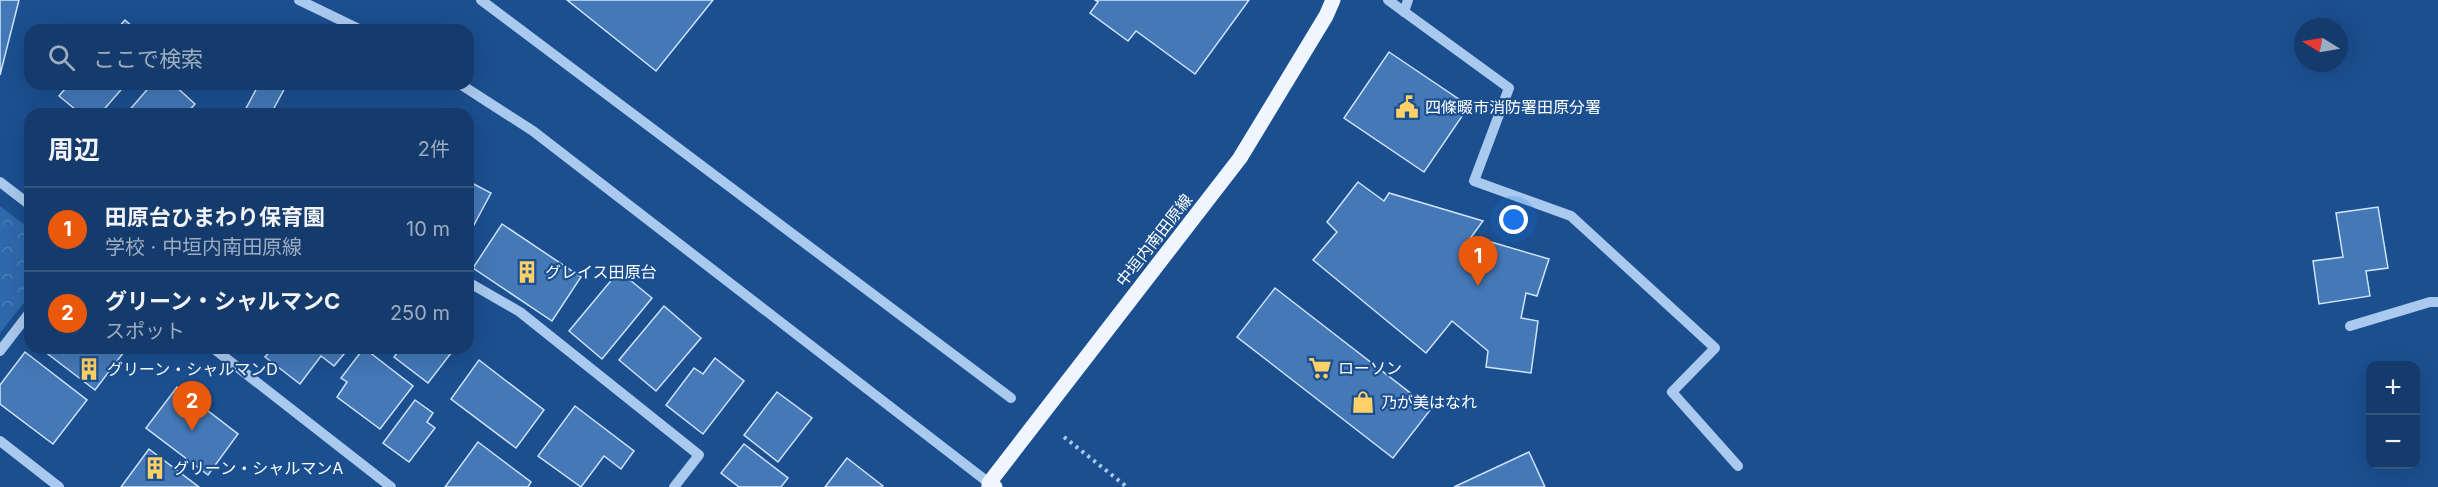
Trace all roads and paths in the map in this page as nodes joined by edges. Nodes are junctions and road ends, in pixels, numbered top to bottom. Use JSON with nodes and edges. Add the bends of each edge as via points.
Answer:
{"nodes":[{"id":1,"x":299,"y":0,"type":"edge"},
{"id":2,"x":480,"y":0,"type":"edge"},
{"id":3,"x":1333,"y":0,"type":"edge"},
{"id":4,"x":1388,"y":0,"type":"edge"},
{"id":5,"x":1408,"y":0,"type":"edge"},
{"id":6,"x":1404,"y":12,"type":"junction"},
{"id":7,"x":349,"y":24,"type":"edge"},
{"id":8,"x":469,"y":90,"type":"edge"},
{"id":9,"x":0,"y":182,"type":"edge"},
{"id":10,"x":24,"y":200,"type":"edge"},
{"id":11,"x":474,"y":285,"type":"edge"},
{"id":12,"x":2438,"y":302,"type":"edge"},
{"id":13,"x":24,"y":320,"type":"edge"},
{"id":14,"x":2350,"y":326,"type":"dead end"},
{"id":15,"x":0,"y":351,"type":"edge"},
{"id":16,"x":221,"y":354,"type":"edge"},
{"id":17,"x":1011,"y":398,"type":"dead end"},
{"id":18,"x":1064,"y":437,"type":"dead end"},
{"id":19,"x":0,"y":441,"type":"edge"},
{"id":20,"x":1738,"y":466,"type":"dead end"},
{"id":21,"x":990,"y":486,"type":"edge"},
{"id":22,"x":59,"y":487,"type":"edge"},
{"id":23,"x":391,"y":487,"type":"edge"},
{"id":24,"x":674,"y":487,"type":"edge"},
{"id":25,"x":1127,"y":487,"type":"edge"}],
"edges":[{"from":1,"to":7,"type":"street"},
{"from":2,"to":17,"type":"street"},
{"from":3,"to":21,"type":"main road","name":"中垣内南田原線","via":[[1240,158]]},
{"from":4,"to":6,"type":"street"},
{"from":5,"to":6,"type":"street"},
{"from":6,"to":20,"type":"street","via":[[1509,88],[1474,181],[1571,216],[1715,348],[1672,392]]},
{"from":8,"to":21,"type":"street","via":[[533,131]]},
{"from":9,"to":10,"type":"street"},
{"from":11,"to":24,"type":"street","via":[[520,312],[699,455]]},
{"from":12,"to":14,"type":"street"},
{"from":13,"to":15,"type":"street"},
{"from":16,"to":23,"type":"street"},
{"from":18,"to":25,"type":"path"},
{"from":19,"to":22,"type":"street"}]}
